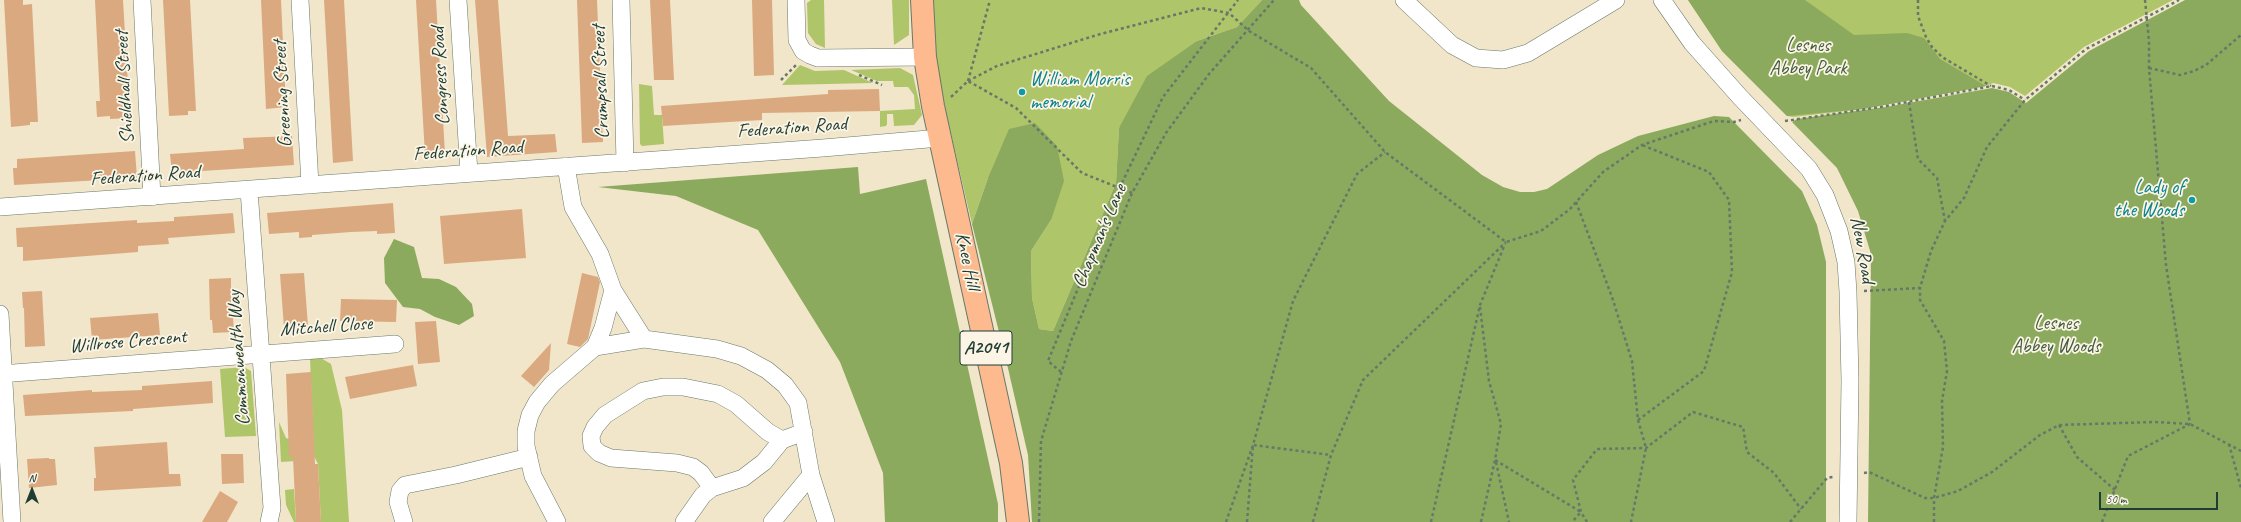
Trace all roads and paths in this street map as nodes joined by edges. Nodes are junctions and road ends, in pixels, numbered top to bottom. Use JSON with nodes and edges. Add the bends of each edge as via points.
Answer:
{"nodes":[{"id":1,"x":142,"y":0,"type":"edge"},
{"id":2,"x":300,"y":0,"type":"edge"},
{"id":3,"x":458,"y":0,"type":"edge"},
{"id":4,"x":620,"y":0,"type":"edge"},
{"id":5,"x":796,"y":0,"type":"edge"},
{"id":6,"x":922,"y":0,"type":"edge"},
{"id":7,"x":990,"y":0,"type":"edge"},
{"id":8,"x":1238,"y":0,"type":"edge"},
{"id":9,"x":1274,"y":0,"type":"edge"},
{"id":10,"x":1404,"y":0,"type":"edge"},
{"id":11,"x":1616,"y":0,"type":"edge"},
{"id":12,"x":1662,"y":0,"type":"edge"},
{"id":13,"x":1918,"y":0,"type":"edge"},
{"id":14,"x":2145,"y":0,"type":"edge"},
{"id":15,"x":2178,"y":0,"type":"edge"},
{"id":16,"x":1229,"y":12,"type":"junction"},
{"id":17,"x":2147,"y":18,"type":"junction"},
{"id":18,"x":1249,"y":30,"type":"junction"},
{"id":19,"x":2241,"y":35,"type":"edge"},
{"id":20,"x":808,"y":54,"type":"junction"},
{"id":21,"x":925,"y":56,"type":"junction"},
{"id":22,"x":2149,"y":68,"type":"junction"},
{"id":23,"x":781,"y":80,"type":"dead end"},
{"id":24,"x":968,"y":81,"type":"junction"},
{"id":25,"x":1992,"y":86,"type":"junction"},
{"id":26,"x":2026,"y":100,"type":"junction"},
{"id":27,"x":1909,"y":102,"type":"junction"},
{"id":28,"x":934,"y":106,"type":"junction"},
{"id":29,"x":1734,"y":122,"type":"dead end"},
{"id":30,"x":1771,"y":129,"type":"junction"},
{"id":31,"x":940,"y":138,"type":"junction"},
{"id":32,"x":1642,"y":145,"type":"junction"},
{"id":33,"x":1385,"y":152,"type":"junction"},
{"id":34,"x":625,"y":162,"type":"junction"},
{"id":35,"x":566,"y":166,"type":"junction"},
{"id":36,"x":469,"y":173,"type":"junction"},
{"id":37,"x":310,"y":185,"type":"junction"},
{"id":38,"x":1120,"y":187,"type":"junction"},
{"id":39,"x":249,"y":190,"type":"junction"},
{"id":40,"x":1132,"y":193,"type":"junction"},
{"id":41,"x":152,"y":197,"type":"junction"},
{"id":42,"x":1576,"y":202,"type":"junction"},
{"id":43,"x":0,"y":207,"type":"edge"},
{"id":44,"x":1945,"y":221,"type":"junction"},
{"id":45,"x":1506,"y":242,"type":"junction"},
{"id":46,"x":1920,"y":288,"type":"junction"},
{"id":47,"x":613,"y":290,"type":"junction"},
{"id":48,"x":1848,"y":292,"type":"junction"},
{"id":49,"x":1480,"y":305,"type":"junction"},
{"id":50,"x":0,"y":314,"type":"edge"},
{"id":51,"x":644,"y":339,"type":"junction"},
{"id":52,"x":394,"y":344,"type":"dead end"},
{"id":53,"x":595,"y":347,"type":"junction"},
{"id":54,"x":260,"y":354,"type":"junction"},
{"id":55,"x":1061,"y":372,"type":"junction"},
{"id":56,"x":2,"y":374,"type":"edge"},
{"id":57,"x":1638,"y":420,"type":"junction"},
{"id":58,"x":2190,"y":424,"type":"junction"},
{"id":59,"x":2059,"y":425,"type":"junction"},
{"id":60,"x":804,"y":432,"type":"junction"},
{"id":61,"x":782,"y":440,"type":"junction"},
{"id":62,"x":2229,"y":444,"type":"junction"},
{"id":63,"x":1253,"y":445,"type":"junction"},
{"id":64,"x":1646,"y":448,"type":"junction"},
{"id":65,"x":2241,"y":451,"type":"edge"},
{"id":66,"x":1331,"y":455,"type":"junction"},
{"id":67,"x":529,"y":457,"type":"junction"},
{"id":68,"x":1496,"y":460,"type":"junction"},
{"id":69,"x":1859,"y":473,"type":"dead end"},
{"id":70,"x":810,"y":475,"type":"junction"},
{"id":71,"x":1836,"y":477,"type":"dead end"},
{"id":72,"x":712,"y":488,"type":"junction"},
{"id":73,"x":2241,"y":488,"type":"edge"},
{"id":74,"x":2115,"y":490,"type":"junction"},
{"id":75,"x":1934,"y":498,"type":"junction"},
{"id":76,"x":1801,"y":509,"type":"junction"},
{"id":77,"x":1581,"y":512,"type":"junction"},
{"id":78,"x":553,"y":521,"type":"edge"},
{"id":79,"x":12,"y":522,"type":"edge"},
{"id":80,"x":269,"y":522,"type":"edge"},
{"id":81,"x":404,"y":522,"type":"edge"},
{"id":82,"x":684,"y":522,"type":"edge"},
{"id":83,"x":772,"y":522,"type":"edge"},
{"id":84,"x":826,"y":522,"type":"edge"},
{"id":85,"x":1018,"y":522,"type":"edge"},
{"id":86,"x":1039,"y":522,"type":"edge"},
{"id":87,"x":1226,"y":522,"type":"edge"},
{"id":88,"x":1247,"y":522,"type":"edge"},
{"id":89,"x":1313,"y":522,"type":"edge"},
{"id":90,"x":1431,"y":522,"type":"edge"},
{"id":91,"x":1481,"y":522,"type":"edge"},
{"id":92,"x":1509,"y":522,"type":"edge"},
{"id":93,"x":1572,"y":522,"type":"edge"},
{"id":94,"x":1587,"y":522,"type":"edge"},
{"id":95,"x":1630,"y":522,"type":"edge"},
{"id":96,"x":1790,"y":522,"type":"edge"},
{"id":97,"x":1848,"y":522,"type":"edge"},
{"id":98,"x":1934,"y":522,"type":"edge"},
{"id":99,"x":2102,"y":522,"type":"edge"}],
"edges":[{"from":1,"to":41,"type":"street","name":"Shieldhall Street"},
{"from":2,"to":37,"type":"street","name":"Greening Street"},
{"from":3,"to":36,"type":"street","name":"Congress Road"},
{"from":4,"to":34,"type":"street","name":"Crumpsall Street"},
{"from":5,"to":20,"type":"street","via":[[797,40],[803,51]]},
{"from":6,"to":21,"type":"main road","name":"Knee Hill","number":"A2041"},
{"from":7,"to":24,"type":"path"},
{"from":8,"to":16,"type":"path"},
{"from":9,"to":18,"type":"path","name":"Chapman's Lane"},
{"from":10,"to":11,"type":"street","via":[[1452,45],[1476,58],[1503,60],[1528,53]]},
{"from":12,"to":30,"type":"street","name":"New Road","via":[[1692,43]]},
{"from":13,"to":25,"type":"path","via":[[1918,16],[1932,47],[1942,57]]},
{"from":14,"to":17,"type":"path"},
{"from":15,"to":17,"type":"path"},
{"from":16,"to":18,"type":"path"},
{"from":16,"to":24,"type":"path","via":[[1201,8],[1097,34],[996,66]]},
{"from":16,"to":38,"type":"path","via":[[1163,97]]},
{"from":17,"to":22,"type":"path"},
{"from":17,"to":26,"type":"path","via":[[2086,49]]},
{"from":18,"to":33,"type":"path","via":[[1311,68]]},
{"from":18,"to":40,"type":"path","name":"Chapman's Lane","via":[[1209,74],[1166,133]]},
{"from":19,"to":22,"type":"path","via":[[2206,65],[2194,71],[2180,74]]},
{"from":20,"to":21,"type":"street","via":[[818,58]]},
{"from":20,"to":23,"type":"path"},
{"from":21,"to":28,"type":"main road","name":"Knee Hill","number":"A2041"},
{"from":22,"to":58,"type":"path","via":[[2166,265]]},
{"from":24,"to":28,"type":"path","via":[[944,104]]},
{"from":24,"to":38,"type":"path","via":[[1016,108],[1082,173]]},
{"from":25,"to":26,"type":"path","via":[[2009,90]]},
{"from":25,"to":27,"type":"path"},
{"from":26,"to":44,"type":"path","via":[[1987,147],[1964,198]]},
{"from":27,"to":30,"type":"path","via":[[1789,119]]},
{"from":27,"to":44,"type":"path","via":[[1918,159],[1937,178]]},
{"from":28,"to":31,"type":"main road","name":"Knee Hill","number":"A2041"},
{"from":29,"to":32,"type":"path","via":[[1714,121]]},
{"from":30,"to":48,"type":"street","name":"New Road","via":[[1809,169],[1825,195],[1840,231]]},
{"from":31,"to":34,"type":"street","name":"Federation Road"},
{"from":31,"to":85,"type":"main road","name":"Knee Hill","number":"A2041","via":[[1011,463]]},
{"from":32,"to":42,"type":"path","via":[[1603,172]]},
{"from":32,"to":57,"type":"path","via":[[1709,172],[1729,200],[1732,272],[1704,371]]},
{"from":33,"to":45,"type":"path"},
{"from":33,"to":63,"type":"path","via":[[1357,174],[1293,301]]},
{"from":34,"to":35,"type":"street","name":"Federation Road"},
{"from":35,"to":36,"type":"street","name":"Federation Road"},
{"from":35,"to":47,"type":"street","via":[[573,207],[600,254]]},
{"from":36,"to":37,"type":"street","name":"Federation Road"},
{"from":37,"to":39,"type":"street","name":"Federation Road"},
{"from":38,"to":40,"type":"path"},
{"from":38,"to":55,"type":"path","via":[[1048,361]]},
{"from":39,"to":41,"type":"street","name":"Federation Road"},
{"from":39,"to":54,"type":"street","name":"Commonwealth Way"},
{"from":40,"to":55,"type":"path","name":"Chapman's Lane","via":[[1071,341]]},
{"from":41,"to":43,"type":"street","name":"Federation Road"},
{"from":42,"to":45,"type":"path","via":[[1541,231]]},
{"from":42,"to":57,"type":"path","via":[[1612,297],[1632,361]]},
{"from":44,"to":46,"type":"path","via":[[1931,250]]},
{"from":45,"to":49,"type":"path"},
{"from":45,"to":66,"type":"path","via":[[1363,380]]},
{"from":46,"to":48,"type":"path"},
{"from":46,"to":75,"type":"path","via":[[1920,300],[1947,349],[1947,371],[1942,401],[1943,448]]},
{"from":47,"to":51,"type":"street"},
{"from":47,"to":53,"type":"street"},
{"from":48,"to":97,"type":"street","name":"New Road"},
{"from":49,"to":68,"type":"path","via":[[1489,381],[1501,424]]},
{"from":49,"to":90,"type":"path"},
{"from":50,"to":56,"type":"street"},
{"from":51,"to":53,"type":"street"},
{"from":51,"to":60,"type":"street","via":[[717,349],[741,356],[767,370],[785,385],[798,404]]},
{"from":52,"to":54,"type":"street","name":"Mitchell Close"},
{"from":53,"to":67,"type":"street","via":[[552,384],[537,402],[526,431]]},
{"from":54,"to":56,"type":"street","name":"Willrose Crescent"},
{"from":54,"to":80,"type":"street","name":"Commonwealth Way","via":[[272,508]]},
{"from":55,"to":86,"type":"path","name":"Chapman's Lane","via":[[1041,441]]},
{"from":56,"to":79,"type":"street"},
{"from":57,"to":64,"type":"path"},
{"from":58,"to":59,"type":"path","via":[[2155,422]]},
{"from":58,"to":62,"type":"path"},
{"from":58,"to":74,"type":"path","via":[[2128,456]]},
{"from":59,"to":74,"type":"path","via":[[2077,457]]},
{"from":59,"to":75,"type":"path","via":[[2040,435],[1992,472],[1958,491]]},
{"from":60,"to":61,"type":"street"},
{"from":60,"to":70,"type":"street"},
{"from":61,"to":72,"type":"street","via":[[764,462],[743,478]]},
{"from":61,"to":72,"type":"street","via":[[768,432],[736,404],[718,394],[683,387],[663,386],[643,391],[605,415],[595,426],[591,436],[592,446],[599,453],[612,458],[693,467]]},
{"from":62,"to":65,"type":"path"},
{"from":62,"to":73,"type":"path"},
{"from":63,"to":66,"type":"path"},
{"from":63,"to":87,"type":"path"},
{"from":63,"to":88,"type":"path"},
{"from":64,"to":76,"type":"path","via":[[1693,412],[1742,427],[1748,452],[1774,473]]},
{"from":64,"to":77,"type":"path","via":[[1597,448],[1573,480]]},
{"from":64,"to":95,"type":"path"},
{"from":66,"to":89,"type":"path"},
{"from":67,"to":78,"type":"street","via":[[533,476]]},
{"from":67,"to":81,"type":"street","via":[[405,485],[400,491],[398,502]]},
{"from":68,"to":77,"type":"path"},
{"from":68,"to":91,"type":"path"},
{"from":68,"to":92,"type":"path"},
{"from":69,"to":75,"type":"path","via":[[1869,472],[1925,498]]},
{"from":70,"to":83,"type":"street"},
{"from":70,"to":84,"type":"street"},
{"from":71,"to":76,"type":"path","via":[[1827,478]]},
{"from":72,"to":82,"type":"street","via":[[703,495]]},
{"from":74,"to":99,"type":"path"},
{"from":75,"to":98,"type":"path"},
{"from":76,"to":96,"type":"path"},
{"from":77,"to":93,"type":"path"},
{"from":77,"to":94,"type":"path"}]}
